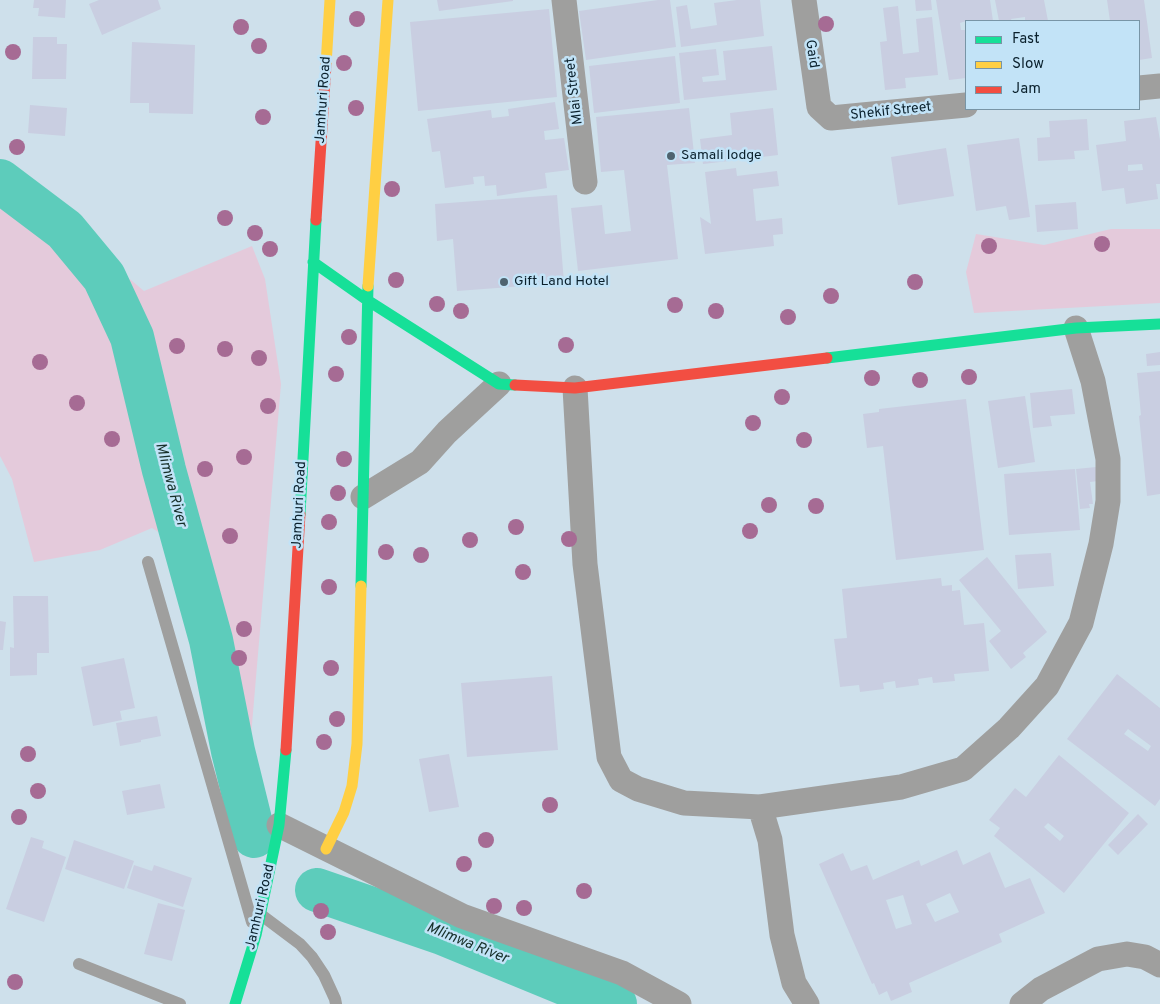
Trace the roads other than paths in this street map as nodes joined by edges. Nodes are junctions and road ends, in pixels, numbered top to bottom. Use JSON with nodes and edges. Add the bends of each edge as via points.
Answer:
{"nodes":[{"id":1,"x":330,"y":0,"type":"edge"},
{"id":2,"x":388,"y":0,"type":"edge"},
{"id":3,"x":564,"y":0,"type":"edge"},
{"id":4,"x":804,"y":0,"type":"edge"},
{"id":5,"x":1160,"y":86,"type":"edge"},
{"id":6,"x":1140,"y":88,"type":"edge"},
{"id":7,"x":965,"y":105,"type":"edge"},
{"id":8,"x":819,"y":107,"type":"joint"},
{"id":9,"x":585,"y":182,"type":"dead end"},
{"id":10,"x":313,"y":262,"type":"junction"},
{"id":11,"x":367,"y":300,"type":"junction"},
{"id":12,"x":1160,"y":324,"type":"edge"},
{"id":13,"x":1076,"y":328,"type":"junction"},
{"id":14,"x":500,"y":384,"type":"junction"},
{"id":15,"x":574,"y":388,"type":"junction"},
{"id":16,"x":363,"y":498,"type":"junction"},
{"id":17,"x":148,"y":562,"type":"dead end"},
{"id":18,"x":760,"y":807,"type":"junction"},
{"id":19,"x":279,"y":826,"type":"junction"},
{"id":20,"x":326,"y":849,"type":"junction"},
{"id":21,"x":260,"y":914,"type":"junction"},
{"id":22,"x":256,"y":935,"type":"junction"},
{"id":23,"x":79,"y":964,"type":"dead end"},
{"id":24,"x":1160,"y":965,"type":"edge"},
{"id":25,"x":788,"y":993,"type":"edge"},
{"id":26,"x":180,"y":1004,"type":"edge"},
{"id":27,"x":235,"y":1004,"type":"edge"},
{"id":28,"x":336,"y":1004,"type":"edge"},
{"id":29,"x":679,"y":1004,"type":"edge"},
{"id":30,"x":807,"y":1004,"type":"edge"},
{"id":31,"x":1022,"y":1004,"type":"edge"}],
"edges":[{"from":1,"to":10,"type":"street","name":"Jamhuri Road"},
{"from":2,"to":11,"type":"street"},
{"from":3,"to":9,"type":"street","name":"Mlai Street"},
{"from":4,"to":8,"type":"street","name":"Gaid"},
{"from":5,"to":6,"type":"street"},
{"from":7,"to":8,"type":"street","name":"Shekif Street","via":[[832,118]]},
{"from":10,"to":11,"type":"street"},
{"from":10,"to":19,"type":"street","name":"Jamhuri Road","via":[[290,702]]},
{"from":11,"to":14,"type":"street"},
{"from":11,"to":16,"type":"street"},
{"from":12,"to":13,"type":"street"},
{"from":13,"to":15,"type":"street"},
{"from":13,"to":18,"type":"street","via":[[1093,381],[1108,459],[1108,501],[1081,623],[1047,686],[1009,728],[963,769],[901,787]]},
{"from":14,"to":15,"type":"street"},
{"from":14,"to":16,"type":"street","via":[[447,432],[420,462]]},
{"from":15,"to":18,"type":"street","via":[[585,564],[609,757],[621,780],[638,789],[684,803]]},
{"from":16,"to":20,"type":"street","via":[[357,744],[344,812]]},
{"from":17,"to":22,"type":"lane"},
{"from":18,"to":25,"type":"street","via":[[770,840]]},
{"from":19,"to":20,"type":"street"},
{"from":19,"to":21,"type":"street","name":"Jamhuri Road"},
{"from":20,"to":29,"type":"street","via":[[462,916],[622,973]]},
{"from":21,"to":22,"type":"street","name":"Jamhuri Road"},
{"from":21,"to":28,"type":"lane","via":[[312,957],[324,975]]},
{"from":22,"to":27,"type":"street","name":"Jamhuri Road"},
{"from":23,"to":26,"type":"lane"},
{"from":24,"to":31,"type":"street","via":[[1145,957],[1127,954],[1098,958],[1041,989]]},
{"from":25,"to":30,"type":"street"}]}
